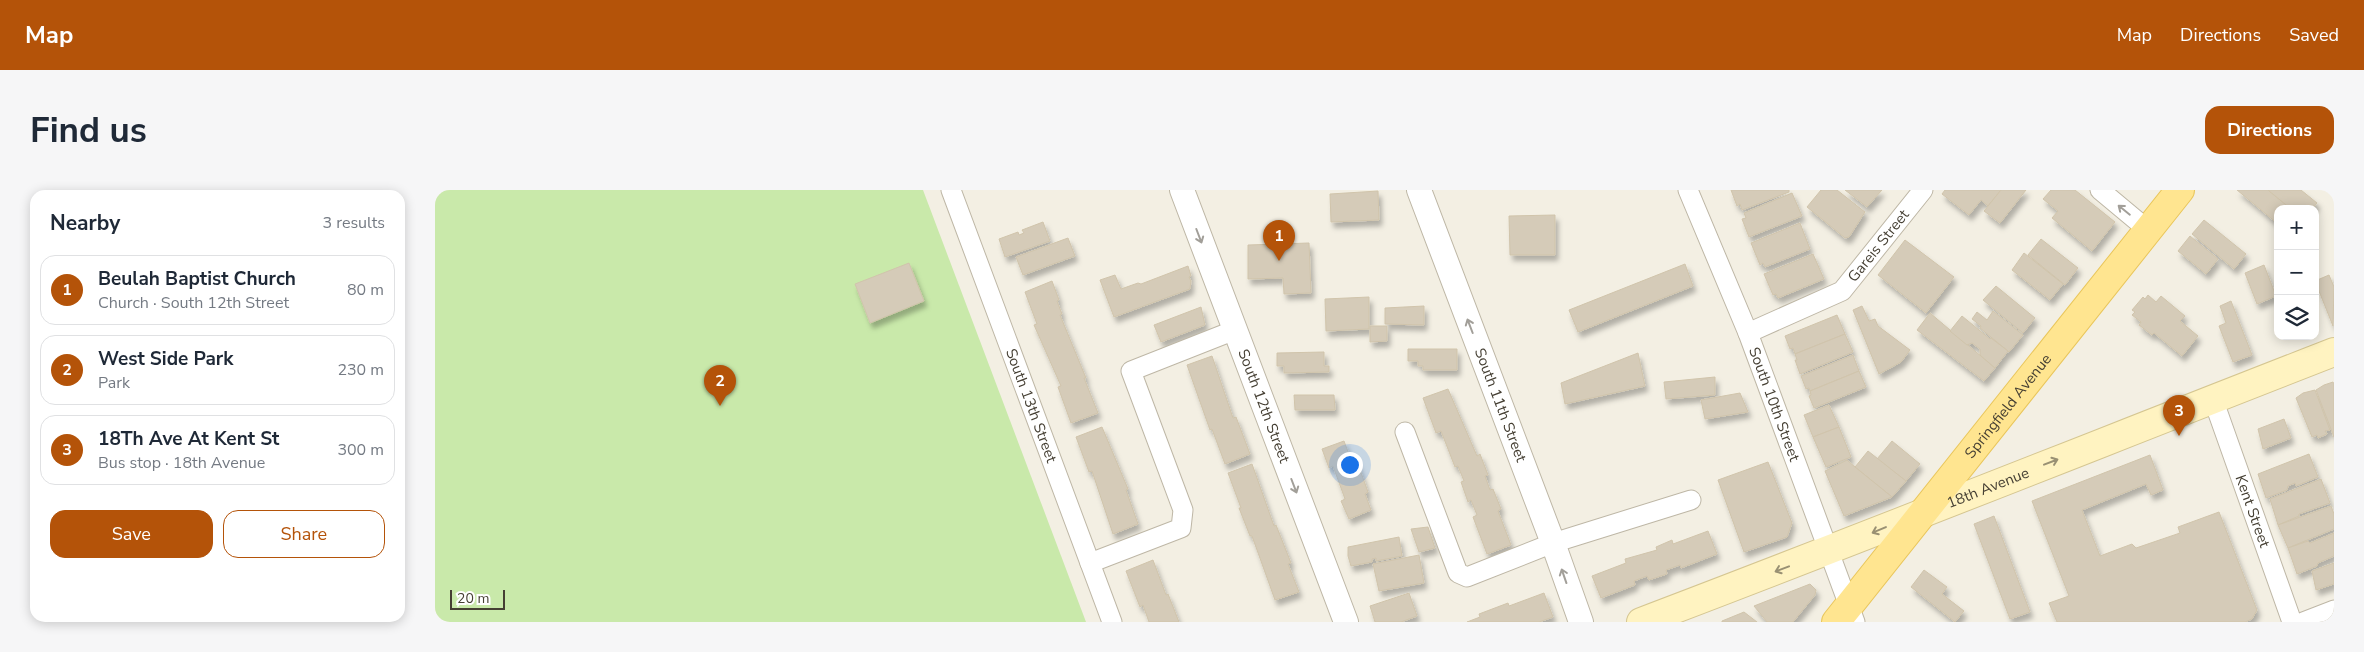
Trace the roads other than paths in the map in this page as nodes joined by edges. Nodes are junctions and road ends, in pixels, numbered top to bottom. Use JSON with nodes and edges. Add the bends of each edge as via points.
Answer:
{"nodes":[{"id":1,"x":951,"y":190,"type":"edge"},
{"id":2,"x":1182,"y":190,"type":"edge"},
{"id":3,"x":1419,"y":190,"type":"edge"},
{"id":4,"x":1689,"y":190,"type":"edge"},
{"id":5,"x":1923,"y":190,"type":"edge"},
{"id":6,"x":2100,"y":190,"type":"edge"},
{"id":7,"x":2180,"y":190,"type":"edge"},
{"id":8,"x":2149,"y":230,"type":"junction"},
{"id":9,"x":1235,"y":330,"type":"junction"},
{"id":10,"x":1748,"y":333,"type":"junction"},
{"id":11,"x":2334,"y":352,"type":"edge"},
{"id":12,"x":2213,"y":399,"type":"junction"},
{"id":13,"x":1405,"y":432,"type":"dead end"},
{"id":14,"x":1691,"y":500,"type":"dead end"},
{"id":15,"x":1924,"y":511,"type":"junction"},
{"id":16,"x":1553,"y":543,"type":"junction"},
{"id":17,"x":1828,"y":551,"type":"junction"},
{"id":18,"x":1090,"y":563,"type":"junction"},
{"id":19,"x":2334,"y":610,"type":"edge"},
{"id":20,"x":1847,"y":616,"type":"edge"},
{"id":21,"x":1112,"y":622,"type":"edge"},
{"id":22,"x":1346,"y":622,"type":"edge"},
{"id":23,"x":1581,"y":622,"type":"edge"},
{"id":24,"x":1641,"y":622,"type":"edge"},
{"id":25,"x":2293,"y":622,"type":"edge"},
{"id":26,"x":2303,"y":622,"type":"edge"}],
"edges":[{"from":1,"to":18,"type":"street","name":"South 13th Street"},
{"from":2,"to":9,"type":"street","name":"South 12th Street","one_way":true},
{"from":16,"to":3,"type":"street","name":"South 11th Street","one_way":true},
{"from":4,"to":10,"type":"street","name":"South 10th Street"},
{"from":5,"to":10,"type":"street","name":"Gareis Street","via":[[1842,291]]},
{"from":8,"to":6,"type":"street","one_way":true},
{"from":7,"to":8,"type":"main road","name":"Springfield Avenue"},
{"from":8,"to":15,"type":"main road","name":"Springfield Avenue"},
{"from":9,"to":18,"type":"street","via":[[1131,371],[1183,510],[1181,528]]},
{"from":9,"to":22,"type":"street","name":"South 12th Street","one_way":true},
{"from":10,"to":17,"type":"street","name":"South 10th Street"},
{"from":11,"to":12,"type":"main road","name":"18th Avenue"},
{"from":15,"to":12,"type":"main road","name":"18th Avenue","one_way":true},
{"from":12,"to":25,"type":"street","name":"Kent Street"},
{"from":13,"to":16,"type":"street","via":[[1458,574],[1467,576],[1485,571]]},
{"from":14,"to":16,"type":"street"},
{"from":15,"to":17,"type":"main road","name":"18th Avenue","one_way":true},
{"from":15,"to":20,"type":"main road","name":"Springfield Avenue"},
{"from":23,"to":16,"type":"street","name":"South 11th Street","one_way":true},
{"from":17,"to":20,"type":"street","name":"South 10th Street"},
{"from":17,"to":24,"type":"main road","name":"18th Avenue","one_way":true},
{"from":18,"to":21,"type":"street","name":"South 13th Street"},
{"from":19,"to":26,"type":"street"}]}
